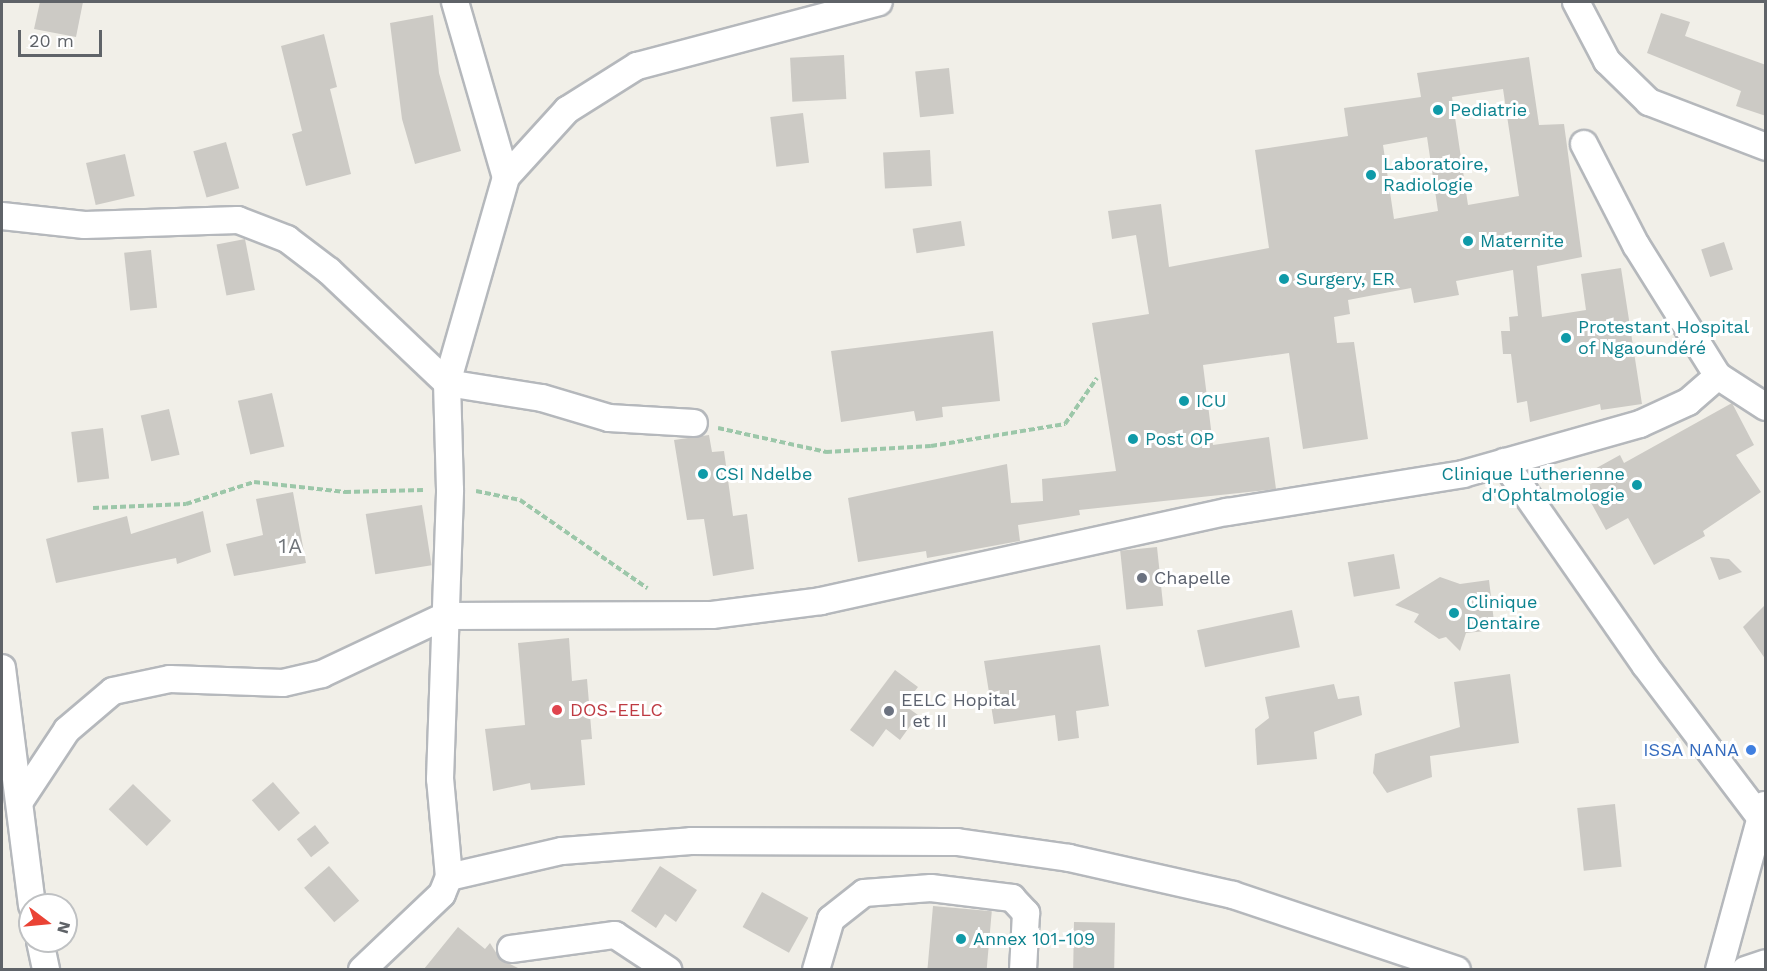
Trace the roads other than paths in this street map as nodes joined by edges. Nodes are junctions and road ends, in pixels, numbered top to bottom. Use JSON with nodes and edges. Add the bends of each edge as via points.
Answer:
{"nodes":[{"id":1,"x":455,"y":2,"type":"edge"},
{"id":2,"x":879,"y":2,"type":"edge"},
{"id":3,"x":1576,"y":2,"type":"edge"},
{"id":4,"x":1584,"y":144,"type":"dead end"},
{"id":5,"x":1766,"y":147,"type":"edge"},
{"id":6,"x":506,"y":177,"type":"junction"},
{"id":7,"x":2,"y":216,"type":"edge"},
{"id":8,"x":1718,"y":376,"type":"junction"},
{"id":9,"x":447,"y":383,"type":"junction"},
{"id":10,"x":1766,"y":407,"type":"edge"},
{"id":11,"x":694,"y":423,"type":"road end"},
{"id":12,"x":1504,"y":462,"type":"junction"},
{"id":13,"x":445,"y":616,"type":"junction"},
{"id":14,"x":2,"y":668,"type":"edge"},
{"id":15,"x":20,"y":801,"type":"junction"},
{"id":16,"x":1763,"y":815,"type":"edge"},
{"id":17,"x":449,"y":877,"type":"junction"},
{"id":18,"x":31,"y":893,"type":"edge"},
{"id":19,"x":512,"y":949,"type":"dead end"},
{"id":20,"x":43,"y":953,"type":"edge"},
{"id":21,"x":1766,"y":963,"type":"edge"},
{"id":22,"x":46,"y":969,"type":"edge"},
{"id":23,"x":362,"y":969,"type":"edge"},
{"id":24,"x":668,"y":969,"type":"edge"},
{"id":25,"x":816,"y":969,"type":"edge"},
{"id":26,"x":1023,"y":969,"type":"edge"},
{"id":27,"x":1457,"y":969,"type":"edge"},
{"id":28,"x":1719,"y":969,"type":"edge"},
{"id":29,"x":1745,"y":969,"type":"edge"}],
"edges":[{"from":1,"to":6,"type":"street"},
{"from":2,"to":6,"type":"street","via":[[636,66],[567,110]]},
{"from":3,"to":5,"type":"street","via":[[1606,61],[1649,102]]},
{"from":4,"to":8,"type":"street","via":[[1636,245]]},
{"from":6,"to":9,"type":"street"},
{"from":7,"to":9,"type":"street","via":[[85,225],[238,220],[288,239],[329,271]]},
{"from":8,"to":10,"type":"street"},
{"from":8,"to":12,"type":"street","via":[[1688,402],[1640,424]]},
{"from":9,"to":11,"type":"street","via":[[542,398],[609,418]]},
{"from":9,"to":13,"type":"street"},
{"from":12,"to":13,"type":"street","via":[[1462,474],[1227,512],[821,601],[712,615]]},
{"from":12,"to":16,"type":"street"},
{"from":13,"to":15,"type":"street","via":[[322,674],[283,682],[170,679],[113,691],[67,730]]},
{"from":13,"to":17,"type":"street","via":[[440,779]]},
{"from":14,"to":15,"type":"street"},
{"from":15,"to":18,"type":"street"},
{"from":16,"to":28,"type":"street"},
{"from":17,"to":23,"type":"street","via":[[442,894]]},
{"from":17,"to":27,"type":"street","via":[[562,850],[691,841],[957,842],[1152,873]]},
{"from":19,"to":24,"type":"street","via":[[615,935]]},
{"from":20,"to":22,"type":"street"},
{"from":21,"to":29,"type":"street"},
{"from":25,"to":26,"type":"street","via":[[831,919],[864,892],[931,888],[1012,898],[1026,913]]}]}
